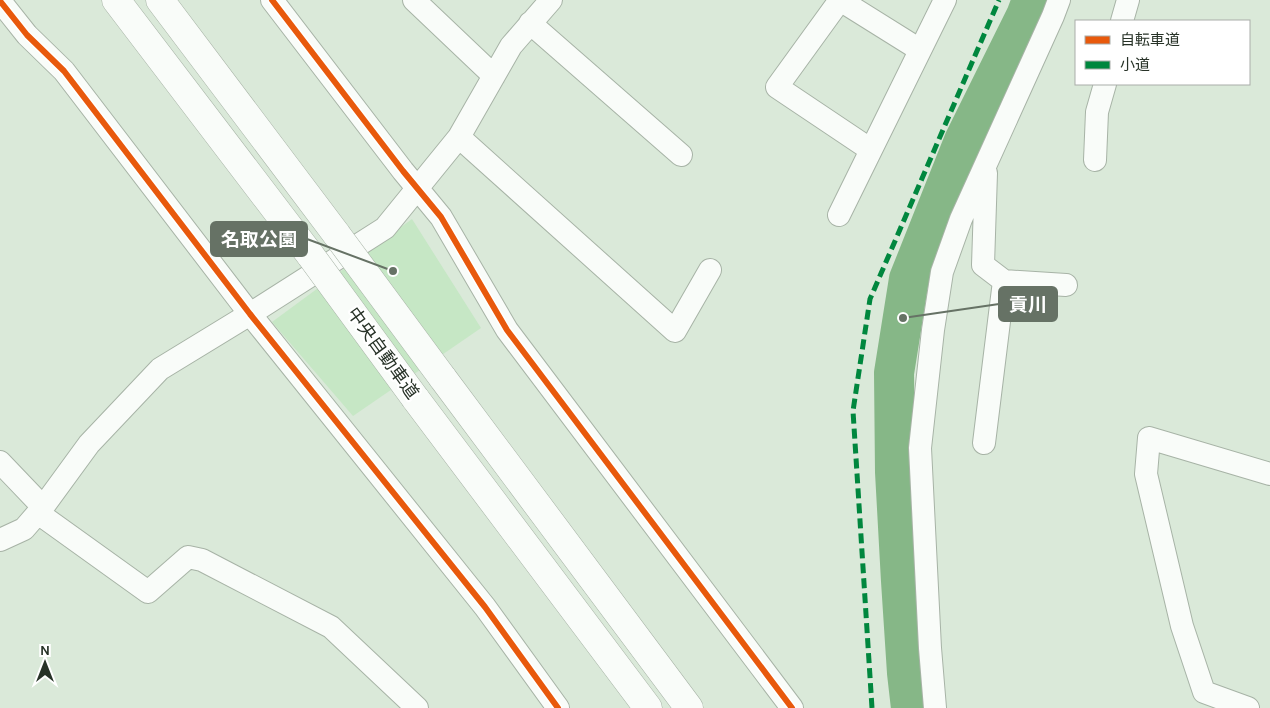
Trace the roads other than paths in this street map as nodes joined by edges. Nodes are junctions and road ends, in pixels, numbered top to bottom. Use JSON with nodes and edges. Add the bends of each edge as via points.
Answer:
{"nodes":[{"id":1,"x":116,"y":0,"type":"edge"},
{"id":2,"x":160,"y":0,"type":"edge"},
{"id":3,"x":272,"y":0,"type":"edge"},
{"id":4,"x":414,"y":0,"type":"edge"},
{"id":5,"x":551,"y":0,"type":"edge"},
{"id":6,"x":840,"y":0,"type":"edge"},
{"id":7,"x":945,"y":0,"type":"edge"},
{"id":8,"x":1059,"y":0,"type":"edge"},
{"id":9,"x":1128,"y":0,"type":"edge"},
{"id":10,"x":0,"y":1,"type":"edge"},
{"id":11,"x":1122,"y":20,"type":"edge"},
{"id":12,"x":530,"y":23,"type":"junction"},
{"id":13,"x":920,"y":50,"type":"junction"},
{"id":14,"x":494,"y":76,"type":"junction"},
{"id":15,"x":1105,"y":85,"type":"edge"},
{"id":16,"x":459,"y":137,"type":"junction"},
{"id":17,"x":871,"y":150,"type":"junction"},
{"id":18,"x":681,"y":155,"type":"dead end"},
{"id":19,"x":1095,"y":160,"type":"dead end"},
{"id":20,"x":987,"y":162,"type":"junction"},
{"id":21,"x":417,"y":188,"type":"junction"},
{"id":22,"x":839,"y":215,"type":"dead end"},
{"id":23,"x":710,"y":270,"type":"dead end"},
{"id":24,"x":1004,"y":281,"type":"junction"},
{"id":25,"x":1066,"y":285,"type":"dead end"},
{"id":26,"x":250,"y":314,"type":"junction"},
{"id":27,"x":984,"y":443,"type":"dead end"},
{"id":28,"x":0,"y":462,"type":"edge"},
{"id":29,"x":1270,"y":474,"type":"edge"},
{"id":30,"x":40,"y":510,"type":"junction"},
{"id":31,"x":0,"y":540,"type":"edge"},
{"id":32,"x":416,"y":708,"type":"edge"},
{"id":33,"x":558,"y":708,"type":"edge"},
{"id":34,"x":648,"y":708,"type":"edge"},
{"id":35,"x":689,"y":708,"type":"edge"},
{"id":36,"x":792,"y":708,"type":"edge"},
{"id":37,"x":935,"y":708,"type":"edge"},
{"id":38,"x":1248,"y":708,"type":"edge"}],
"edges":[{"from":1,"to":34,"type":"highway","name":"中央自動車道","bridge":true},
{"from":2,"to":35,"type":"highway","name":"中央自動車道","bridge":true},
{"from":3,"to":21,"type":"street"},
{"from":4,"to":14,"type":"street"},
{"from":5,"to":12,"type":"street"},
{"from":6,"to":13,"type":"street"},
{"from":6,"to":17,"type":"street","via":[[777,87]]},
{"from":7,"to":13,"type":"street"},
{"from":8,"to":20,"type":"street"},
{"from":9,"to":11,"type":"street"},
{"from":10,"to":26,"type":"street","via":[[27,35],[64,70]]},
{"from":12,"to":14,"type":"street","via":[[511,46]]},
{"from":12,"to":18,"type":"street"},
{"from":13,"to":17,"type":"street"},
{"from":14,"to":16,"type":"street"},
{"from":15,"to":19,"type":"street","via":[[1097,112]]},
{"from":16,"to":21,"type":"street"},
{"from":16,"to":23,"type":"street","via":[[675,331]]},
{"from":17,"to":22,"type":"street"},
{"from":20,"to":24,"type":"street","via":[[983,265]]},
{"from":20,"to":37,"type":"street","via":[[942,272],[920,448]]},
{"from":21,"to":26,"type":"street","via":[[385,228]]},
{"from":21,"to":36,"type":"street","via":[[441,217],[507,330]]},
{"from":24,"to":25,"type":"street"},
{"from":24,"to":27,"type":"street"},
{"from":26,"to":30,"type":"street","via":[[160,369],[89,444]]},
{"from":26,"to":33,"type":"street","via":[[485,607]]},
{"from":28,"to":30,"type":"street"},
{"from":29,"to":38,"type":"street","via":[[1149,438],[1146,474],[1182,626],[1204,692]]},
{"from":30,"to":31,"type":"street","via":[[24,529]]},
{"from":30,"to":32,"type":"street","via":[[148,592],[188,557],[211,564],[331,627]]}]}
